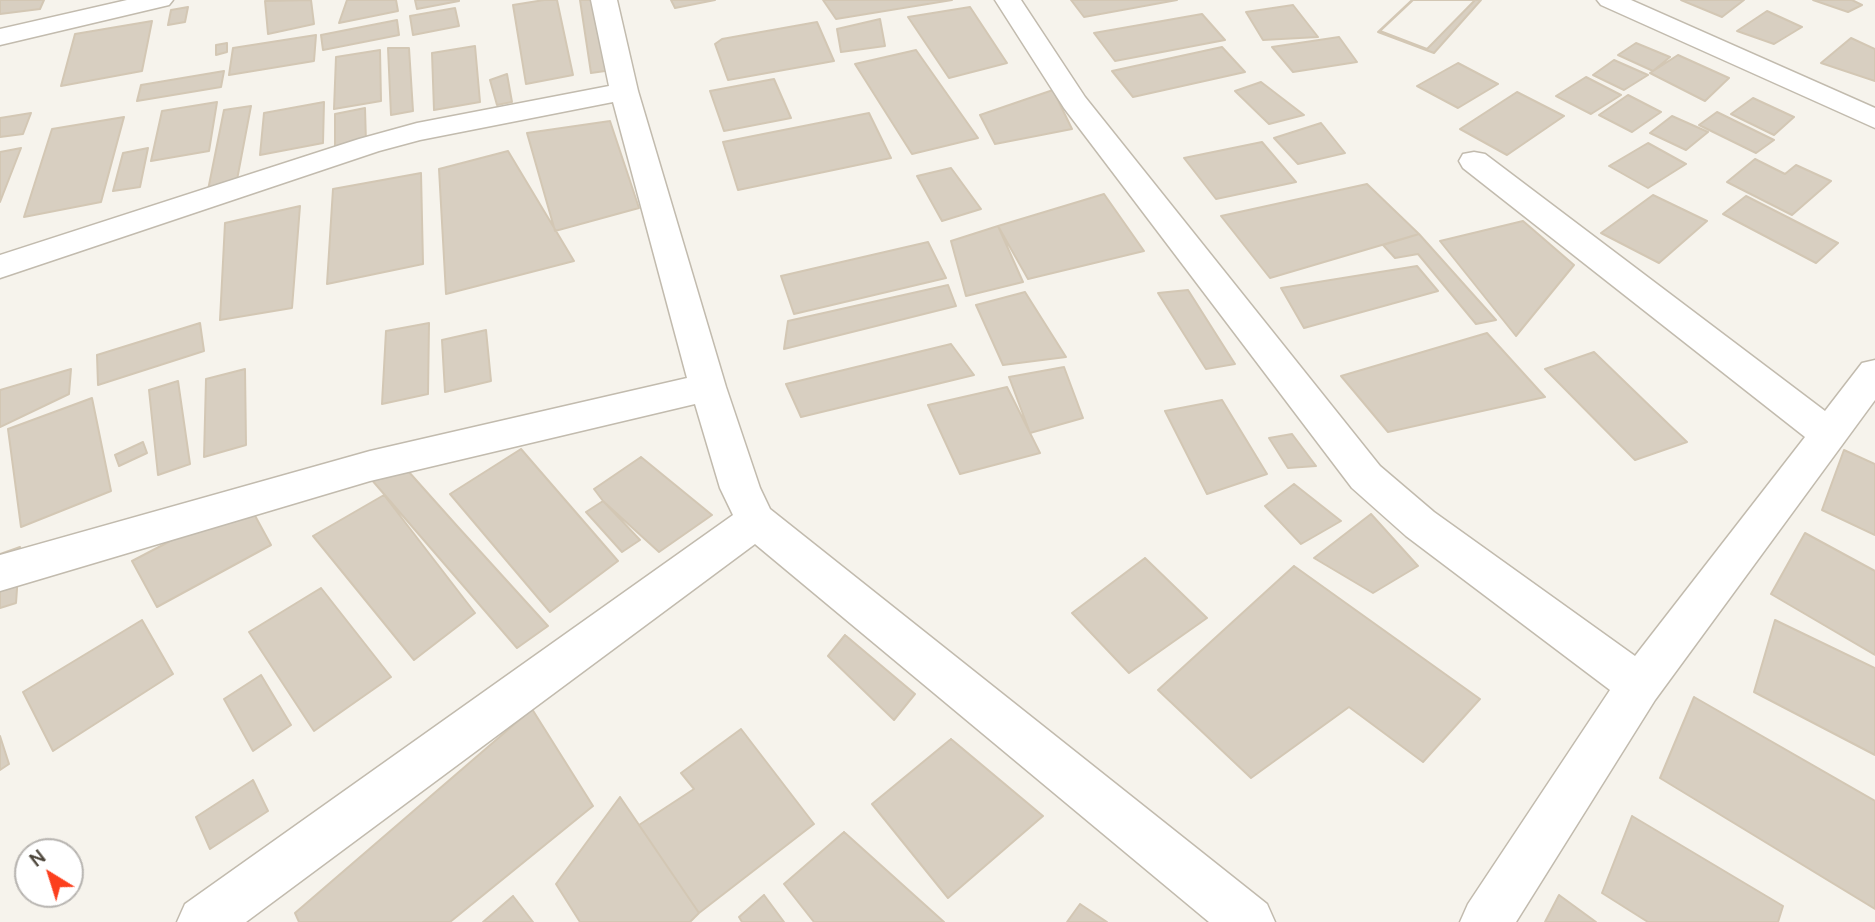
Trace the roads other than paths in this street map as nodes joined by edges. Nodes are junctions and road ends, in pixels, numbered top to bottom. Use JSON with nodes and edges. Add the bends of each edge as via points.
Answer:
{"nodes":[{"id":1,"x":160,"y":0,"type":"edge"},
{"id":2,"x":604,"y":0,"type":"edge"},
{"id":3,"x":1008,"y":0,"type":"edge"},
{"id":4,"x":1611,"y":0,"type":"edge"},
{"id":5,"x":0,"y":37,"type":"edge"},
{"id":6,"x":624,"y":90,"type":"junction"},
{"id":7,"x":1875,"y":119,"type":"edge"},
{"id":8,"x":1474,"y":161,"type":"dead end"},
{"id":9,"x":0,"y":267,"type":"edge"},
{"id":10,"x":1875,"y":373,"type":"edge"},
{"id":11,"x":708,"y":387,"type":"junction"},
{"id":12,"x":1830,"y":435,"type":"junction"},
{"id":13,"x":756,"y":522,"type":"junction"},
{"id":14,"x":0,"y":573,"type":"edge"},
{"id":15,"x":1639,"y":685,"type":"junction"},
{"id":16,"x":203,"y":922,"type":"edge"},
{"id":17,"x":1249,"y":922,"type":"edge"},
{"id":18,"x":1486,"y":922,"type":"edge"}],
"edges":[{"from":1,"to":5,"type":"street"},
{"from":2,"to":6,"type":"street"},
{"from":3,"to":15,"type":"street","via":[[1074,102],[1366,477],[1420,523]]},
{"from":4,"to":7,"type":"street"},
{"from":6,"to":9,"type":"street","via":[[369,145]]},
{"from":6,"to":11,"type":"street"},
{"from":8,"to":12,"type":"street"},
{"from":10,"to":12,"type":"street"},
{"from":11,"to":13,"type":"street","via":[[740,488]]},
{"from":11,"to":14,"type":"street","via":[[370,466]]},
{"from":12,"to":15,"type":"street"},
{"from":13,"to":16,"type":"street"},
{"from":13,"to":17,"type":"street"},
{"from":15,"to":18,"type":"street"}]}
